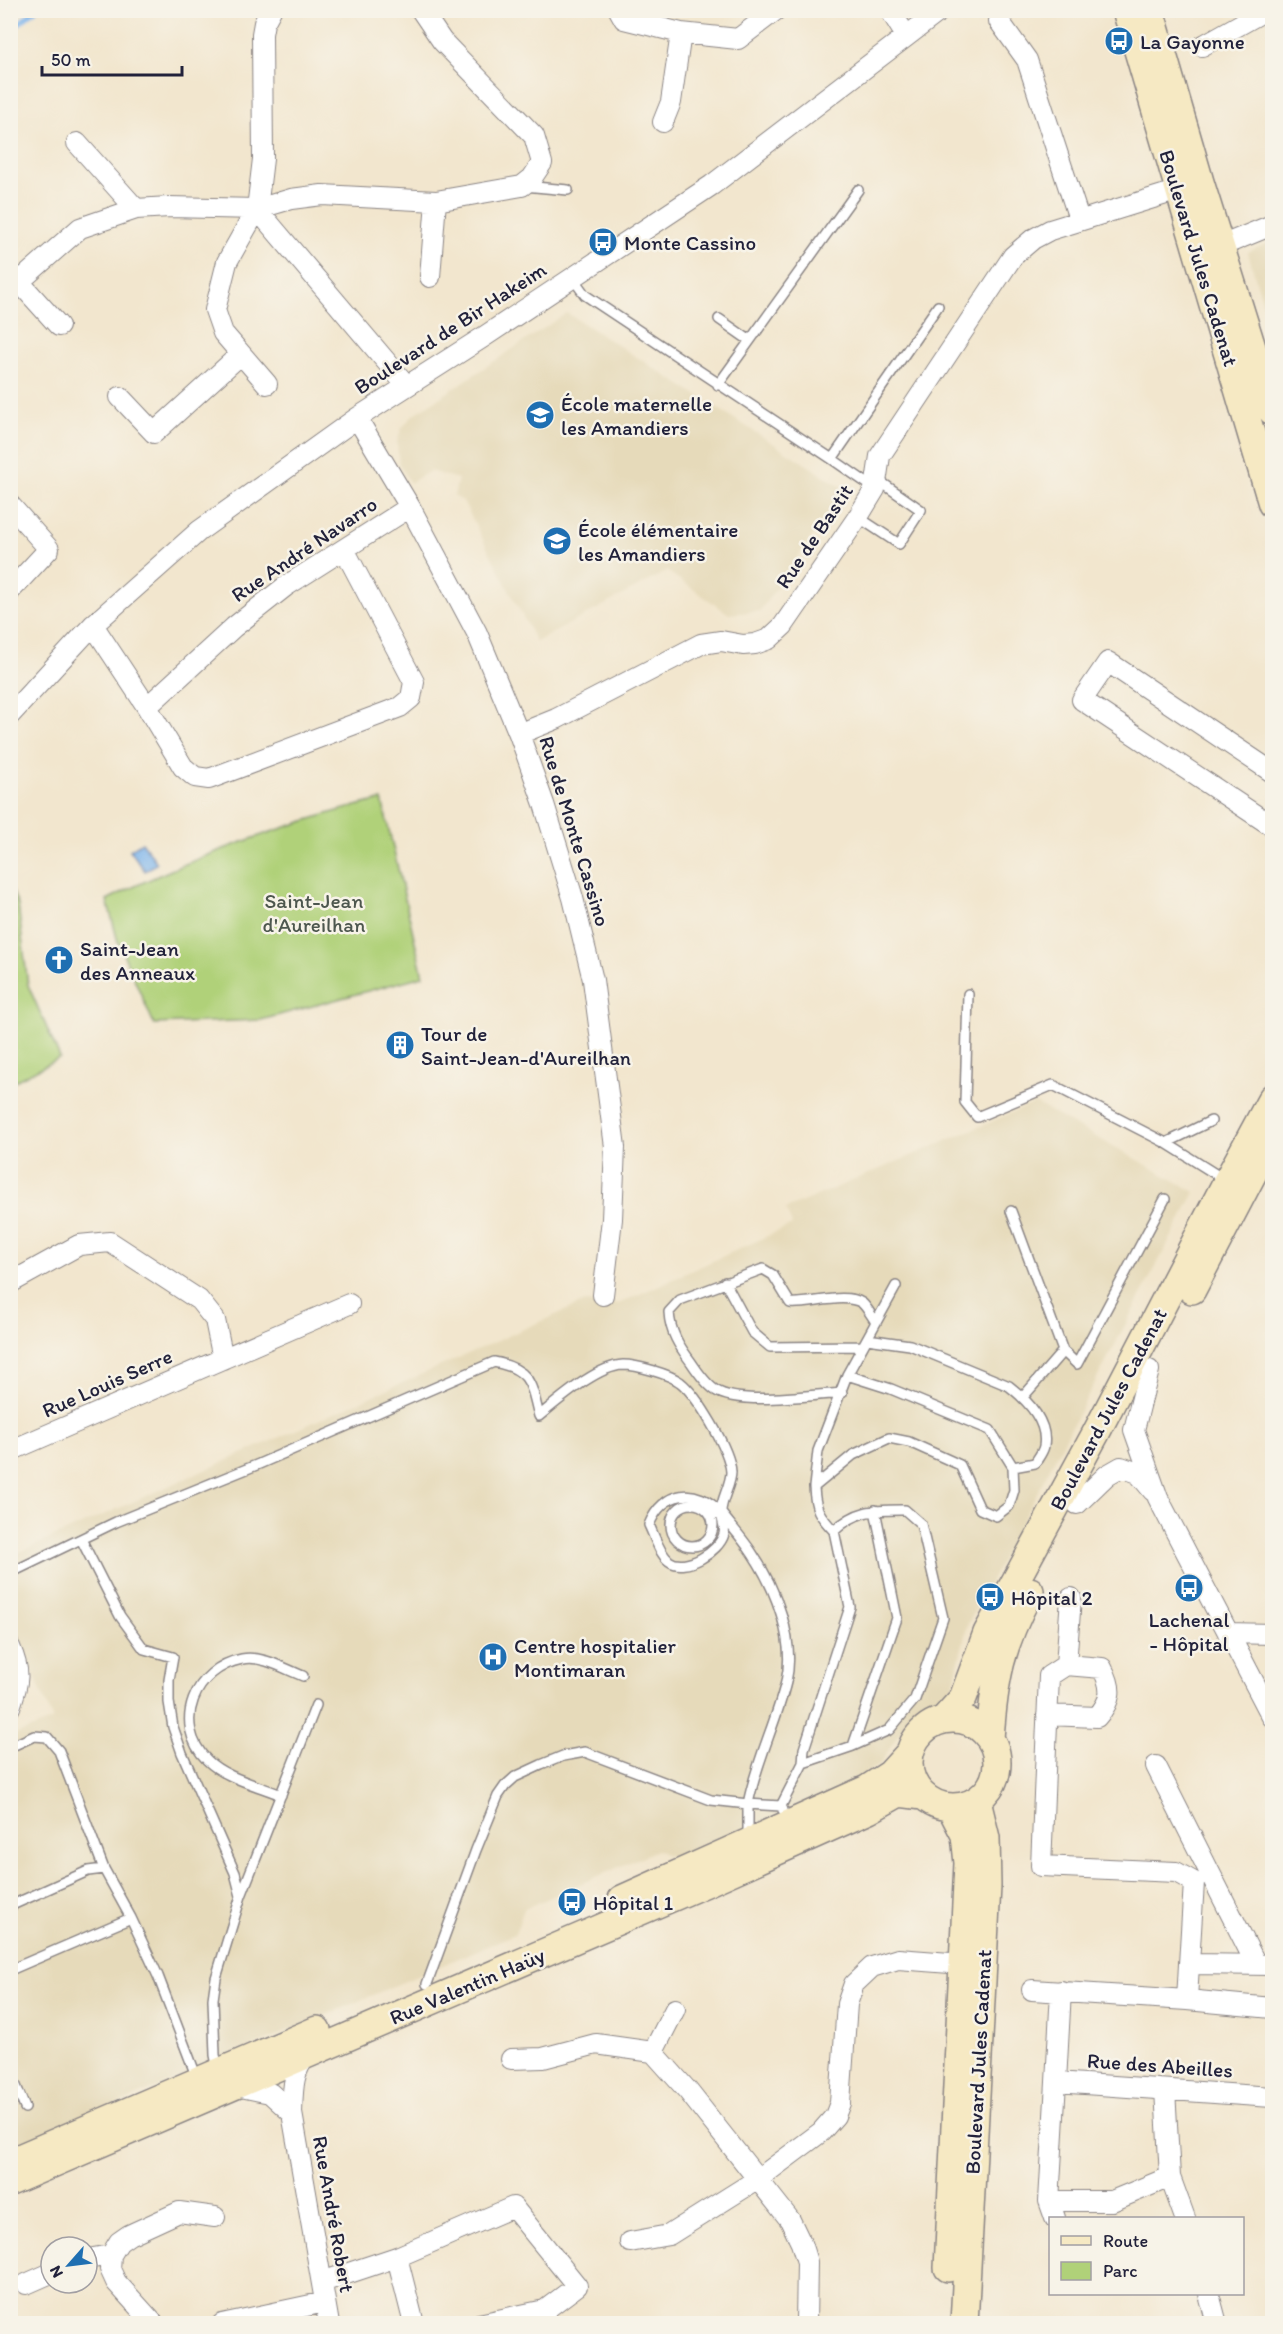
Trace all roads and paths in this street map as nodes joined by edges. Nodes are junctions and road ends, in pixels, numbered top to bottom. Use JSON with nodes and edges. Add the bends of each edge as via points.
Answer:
{"nodes":[{"id":1,"x":271,"y":10,"type":"edge"},
{"id":2,"x":421,"y":10,"type":"edge"},
{"id":3,"x":619,"y":10,"type":"edge"},
{"id":4,"x":776,"y":10,"type":"edge"},
{"id":5,"x":890,"y":10,"type":"edge"},
{"id":6,"x":941,"y":10,"type":"edge"},
{"id":7,"x":1126,"y":10,"type":"edge"},
{"id":8,"x":1150,"y":10,"type":"edge"},
{"id":9,"x":1266,"y":10,"type":"edge"},
{"id":10,"x":999,"y":21,"type":"dead end"},
{"id":11,"x":681,"y":33,"type":"junction"},
{"id":12,"x":906,"y":36,"type":"junction"},
{"id":13,"x":1202,"y":46,"type":"dead end"},
{"id":14,"x":663,"y":122,"type":"dead end"},
{"id":15,"x":77,"y":143,"type":"dead end"},
{"id":16,"x":522,"y":186,"type":"junction"},
{"id":17,"x":568,"y":190,"type":"dead end"},
{"id":18,"x":858,"y":190,"type":"dead end"},
{"id":19,"x":1179,"y":190,"type":"junction"},
{"id":20,"x":436,"y":201,"type":"junction"},
{"id":21,"x":136,"y":209,"type":"junction"},
{"id":22,"x":257,"y":209,"type":"junction"},
{"id":23,"x":1079,"y":219,"type":"junction"},
{"id":24,"x":1272,"y":225,"type":"edge"},
{"id":25,"x":1221,"y":246,"type":"junction"},
{"id":26,"x":15,"y":277,"type":"edge"},
{"id":27,"x":430,"y":277,"type":"dead end"},
{"id":28,"x":571,"y":277,"type":"junction"},
{"id":29,"x":938,"y":306,"type":"dead end"},
{"id":30,"x":719,"y":319,"type":"dead end"},
{"id":31,"x":59,"y":326,"type":"dead end"},
{"id":32,"x":749,"y":340,"type":"junction"},
{"id":33,"x":241,"y":354,"type":"junction"},
{"id":34,"x":267,"y":384,"type":"dead end"},
{"id":35,"x":718,"y":385,"type":"junction"},
{"id":36,"x":407,"y":386,"type":"junction"},
{"id":37,"x":120,"y":397,"type":"dead end"},
{"id":38,"x":1272,"y":411,"type":"edge"},
{"id":39,"x":357,"y":418,"type":"junction"},
{"id":40,"x":832,"y":459,"type":"junction"},
{"id":41,"x":876,"y":484,"type":"junction"},
{"id":42,"x":1272,"y":504,"type":"edge"},
{"id":43,"x":10,"y":505,"type":"edge"},
{"id":44,"x":410,"y":507,"type":"junction"},
{"id":45,"x":858,"y":517,"type":"junction"},
{"id":46,"x":344,"y":549,"type":"junction"},
{"id":47,"x":10,"y":591,"type":"edge"},
{"id":48,"x":93,"y":624,"type":"junction"},
{"id":49,"x":147,"y":707,"type":"junction"},
{"id":50,"x":10,"y":715,"type":"edge"},
{"id":51,"x":519,"y":734,"type":"junction"},
{"id":52,"x":1272,"y":772,"type":"edge"},
{"id":53,"x":1272,"y":826,"type":"edge"},
{"id":54,"x":968,"y":994,"type":"dead end"},
{"id":55,"x":1272,"y":1098,"type":"edge"},
{"id":56,"x":1211,"y":1121,"type":"dead end"},
{"id":57,"x":1272,"y":1137,"type":"edge"},
{"id":58,"x":1166,"y":1143,"type":"junction"},
{"id":59,"x":1227,"y":1181,"type":"junction"},
{"id":60,"x":1165,"y":1199,"type":"dead end"},
{"id":61,"x":1011,"y":1211,"type":"dead end"},
{"id":62,"x":725,"y":1282,"type":"junction"},
{"id":63,"x":10,"y":1283,"type":"edge"},
{"id":64,"x":896,"y":1286,"type":"dead end"},
{"id":65,"x":603,"y":1295,"type":"dead end"},
{"id":66,"x":349,"y":1304,"type":"dead end"},
{"id":67,"x":876,"y":1322,"type":"junction"},
{"id":68,"x":865,"y":1342,"type":"junction"},
{"id":69,"x":1063,"y":1351,"type":"junction"},
{"id":70,"x":223,"y":1359,"type":"junction"},
{"id":71,"x":1149,"y":1370,"type":"junction"},
{"id":72,"x":848,"y":1375,"type":"junction"},
{"id":73,"x":842,"y":1393,"type":"junction"},
{"id":74,"x":1023,"y":1397,"type":"junction"},
{"id":75,"x":10,"y":1451,"type":"edge"},
{"id":76,"x":1013,"y":1467,"type":"junction"},
{"id":77,"x":814,"y":1487,"type":"junction"},
{"id":78,"x":1158,"y":1498,"type":"junction"},
{"id":79,"x":1077,"y":1504,"type":"junction"},
{"id":80,"x":875,"y":1509,"type":"junction"},
{"id":81,"x":717,"y":1515,"type":"junction"},
{"id":82,"x":834,"y":1531,"type":"junction"},
{"id":83,"x":81,"y":1539,"type":"junction"},
{"id":84,"x":10,"y":1573,"type":"edge"},
{"id":85,"x":1071,"y":1598,"type":"dead end"},
{"id":86,"x":1228,"y":1633,"type":"junction"},
{"id":87,"x":1272,"y":1634,"type":"edge"},
{"id":88,"x":10,"y":1647,"type":"edge"},
{"id":89,"x":1066,"y":1665,"type":"junction"},
{"id":90,"x":303,"y":1676,"type":"dead end"},
{"id":91,"x":316,"y":1705,"type":"dead end"},
{"id":92,"x":10,"y":1707,"type":"edge"},
{"id":93,"x":1047,"y":1715,"type":"junction"},
{"id":94,"x":1272,"y":1718,"type":"edge"},
{"id":95,"x":945,"y":1719,"type":"junction"},
{"id":96,"x":990,"y":1739,"type":"junction"},
{"id":97,"x":852,"y":1746,"type":"junction"},
{"id":98,"x":10,"y":1747,"type":"edge"},
{"id":99,"x":910,"y":1752,"type":"junction"},
{"id":100,"x":803,"y":1763,"type":"junction"},
{"id":101,"x":1156,"y":1766,"type":"dead end"},
{"id":102,"x":281,"y":1795,"type":"junction"},
{"id":103,"x":923,"y":1796,"type":"junction"},
{"id":104,"x":977,"y":1800,"type":"junction"},
{"id":105,"x":748,"y":1804,"type":"junction"},
{"id":106,"x":951,"y":1808,"type":"junction"},
{"id":107,"x":785,"y":1815,"type":"junction"},
{"id":108,"x":749,"y":1843,"type":"junction"},
{"id":109,"x":104,"y":1869,"type":"junction"},
{"id":110,"x":1194,"y":1882,"type":"junction"},
{"id":111,"x":1215,"y":1882,"type":"junction"},
{"id":112,"x":706,"y":1883,"type":"junction"},
{"id":113,"x":242,"y":1896,"type":"junction"},
{"id":114,"x":10,"y":1906,"type":"edge"},
{"id":115,"x":131,"y":1918,"type":"junction"},
{"id":116,"x":963,"y":1964,"type":"junction"},
{"id":117,"x":1189,"y":1964,"type":"junction"},
{"id":118,"x":1264,"y":1965,"type":"edge"},
{"id":119,"x":10,"y":1970,"type":"edge"},
{"id":120,"x":428,"y":1984,"type":"junction"},
{"id":121,"x":1032,"y":1990,"type":"dead end"},
{"id":122,"x":1061,"y":1991,"type":"junction"},
{"id":123,"x":1187,"y":2000,"type":"junction"},
{"id":124,"x":675,"y":2008,"type":"dead end"},
{"id":125,"x":1272,"y":2008,"type":"edge"},
{"id":126,"x":653,"y":2052,"type":"junction"},
{"id":127,"x":307,"y":2055,"type":"junction"},
{"id":128,"x":511,"y":2059,"type":"dead end"},
{"id":129,"x":10,"y":2071,"type":"edge"},
{"id":130,"x":217,"y":2080,"type":"junction"},
{"id":131,"x":1056,"y":2082,"type":"junction"},
{"id":132,"x":1165,"y":2090,"type":"junction"},
{"id":133,"x":1266,"y":2096,"type":"edge"},
{"id":134,"x":25,"y":2108,"type":"dead end"},
{"id":135,"x":292,"y":2113,"type":"junction"},
{"id":136,"x":10,"y":2162,"type":"edge"},
{"id":137,"x":1170,"y":2177,"type":"junction"},
{"id":138,"x":758,"y":2180,"type":"junction"},
{"id":139,"x":10,"y":2182,"type":"edge"},
{"id":140,"x":1052,"y":2210,"type":"edge"},
{"id":141,"x":1109,"y":2210,"type":"edge"},
{"id":142,"x":215,"y":2217,"type":"dead end"},
{"id":143,"x":1185,"y":2217,"type":"edge"},
{"id":144,"x":630,"y":2242,"type":"dead end"},
{"id":145,"x":111,"y":2255,"type":"junction"},
{"id":146,"x":99,"y":2257,"type":"edge"},
{"id":147,"x":397,"y":2257,"type":"junction"},
{"id":148,"x":39,"y":2278,"type":"edge"},
{"id":149,"x":322,"y":2282,"type":"junction"},
{"id":150,"x":26,"y":2284,"type":"dead end"},
{"id":151,"x":1209,"y":2295,"type":"edge"},
{"id":152,"x":326,"y":2302,"type":"junction"},
{"id":153,"x":151,"y":2322,"type":"edge"},
{"id":154,"x":222,"y":2324,"type":"edge"},
{"id":155,"x":329,"y":2324,"type":"edge"},
{"id":156,"x":414,"y":2324,"type":"edge"},
{"id":157,"x":479,"y":2324,"type":"edge"},
{"id":158,"x":806,"y":2324,"type":"edge"},
{"id":159,"x":945,"y":2324,"type":"edge"},
{"id":160,"x":964,"y":2324,"type":"edge"},
{"id":161,"x":1217,"y":2324,"type":"edge"}],
"edges":[{"from":1,"to":22,"type":"street","via":[[262,34],[263,159]]},
{"from":2,"to":16,"type":"street","via":[[442,41],[534,136],[542,163]]},
{"from":3,"to":11,"type":"street","via":[[624,20]]},
{"from":4,"to":11,"type":"street","via":[[738,39]]},
{"from":5,"to":12,"type":"street"},
{"from":6,"to":12,"type":"street","name":"Boulevard de Bir Hakeim"},
{"from":7,"to":19,"type":"street","name":"Boulevard Jules Cadenat"},
{"from":8,"to":25,"type":"street","name":"Boulevard Jules Cadenat"},
{"from":9,"to":13,"type":"street"},
{"from":10,"to":23,"type":"street","via":[[1027,60]]},
{"from":11,"to":14,"type":"street","via":[[671,102]]},
{"from":12,"to":28,"type":"street","name":"Boulevard de Bir Hakeim","via":[[712,185]]},
{"from":15,"to":21,"type":"street"},
{"from":16,"to":17,"type":"lane"},
{"from":16,"to":20,"type":"street"},
{"from":18,"to":32,"type":"lane"},
{"from":19,"to":23,"type":"street","name":"Rue de Bastit"},
{"from":19,"to":42,"type":"street","name":"Boulevard Jules Cadenat"},
{"from":20,"to":22,"type":"street","via":[[322,195]]},
{"from":20,"to":27,"type":"street"},
{"from":21,"to":22,"type":"street"},
{"from":21,"to":26,"type":"street","via":[[80,228]]},
{"from":22,"to":33,"type":"street","via":[[226,262],[215,310],[223,333]]},
{"from":22,"to":36,"type":"street"},
{"from":23,"to":41,"type":"street","name":"Rue de Bastit","via":[[1033,239],[1014,256],[880,456]]},
{"from":24,"to":25,"type":"street"},
{"from":25,"to":38,"type":"street","name":"Boulevard Jules Cadenat"},
{"from":26,"to":31,"type":"street"},
{"from":28,"to":35,"type":"lane","via":[[585,295]]},
{"from":28,"to":36,"type":"street","name":"Boulevard de Bir Hakeim"},
{"from":29,"to":40,"type":"lane"},
{"from":30,"to":32,"type":"lane"},
{"from":32,"to":35,"type":"lane"},
{"from":33,"to":34,"type":"street"},
{"from":33,"to":37,"type":"street","via":[[154,433]]},
{"from":35,"to":40,"type":"lane"},
{"from":36,"to":39,"type":"street","name":"Boulevard de Bir Hakeim"},
{"from":39,"to":44,"type":"street","name":"Rue de Monte Cassino"},
{"from":39,"to":48,"type":"street","name":"Boulevard de Bir Hakeim","via":[[199,531]]},
{"from":40,"to":41,"type":"lane"},
{"from":41,"to":45,"type":"street","name":"Rue de Bastit"},
{"from":41,"to":45,"type":"lane","via":[[921,510],[899,544]]},
{"from":43,"to":47,"type":"street","via":[[49,549]]},
{"from":44,"to":46,"type":"street","name":"Rue André Navarro"},
{"from":44,"to":51,"type":"street","name":"Rue de Monte Cassino","via":[[477,633]]},
{"from":45,"to":51,"type":"street","name":"Rue de Bastit","via":[[783,626],[769,639],[742,645],[721,641],[701,644]]},
{"from":46,"to":49,"type":"street","name":"Rue André Navarro","via":[[286,586],[234,627]]},
{"from":46,"to":49,"type":"street","via":[[414,682],[411,698],[400,707],[209,779],[195,777],[183,767]]},
{"from":48,"to":49,"type":"street"},
{"from":48,"to":50,"type":"street","name":"Boulevard de Bir Hakeim"},
{"from":51,"to":65,"type":"street","name":"Rue de Monte Cassino","via":[[573,898],[593,980],[615,1147]]},
{"from":52,"to":53,"type":"street","via":[[1108,662],[1082,700]]},
{"from":54,"to":58,"type":"lane","via":[[965,1102],[977,1117],[1053,1085]]},
{"from":55,"to":59,"type":"street","name":"Boulevard Jules Cadenat"},
{"from":56,"to":58,"type":"lane"},
{"from":57,"to":71,"type":"street","name":"Boulevard Jules Cadenat"},
{"from":58,"to":59,"type":"lane"},
{"from":59,"to":95,"type":"street","name":"Boulevard Jules Cadenat","via":[[987,1633],[963,1698]]},
{"from":60,"to":69,"type":"lane","via":[[1077,1364]]},
{"from":61,"to":69,"type":"lane"},
{"from":62,"to":67,"type":"lane","via":[[762,1269],[773,1275],[790,1303],[848,1298],[863,1303]]},
{"from":62,"to":68,"type":"lane","via":[[752,1332],[770,1347]]},
{"from":62,"to":73,"type":"lane","via":[[680,1300],[669,1312],[669,1327],[680,1347],[715,1390],[741,1399]]},
{"from":63,"to":70,"type":"street","via":[[79,1245],[110,1242],[199,1300],[215,1320]]},
{"from":64,"to":67,"type":"lane"},
{"from":66,"to":70,"type":"street","name":"Rue Louis Serre"},
{"from":67,"to":68,"type":"lane"},
{"from":68,"to":72,"type":"lane"},
{"from":68,"to":74,"type":"lane","via":[[910,1345],[1009,1386]]},
{"from":69,"to":74,"type":"lane"},
{"from":70,"to":75,"type":"street","name":"Rue Louis Serre"},
{"from":71,"to":78,"type":"street","via":[[1134,1430]]},
{"from":71,"to":79,"type":"street","name":"Boulevard Jules Cadenat"},
{"from":72,"to":73,"type":"lane"},
{"from":72,"to":76,"type":"lane","via":[[990,1430]]},
{"from":73,"to":77,"type":"lane","via":[[818,1451]]},
{"from":74,"to":76,"type":"lane","via":[[1045,1429],[1044,1448],[1035,1463]]},
{"from":76,"to":77,"type":"lane","via":[[1014,1490],[1009,1506],[996,1516],[980,1509],[960,1465],[909,1442],[889,1438],[853,1455]]},
{"from":77,"to":82,"type":"lane","via":[[820,1516]]},
{"from":78,"to":79,"type":"street","via":[[1138,1473],[1121,1467]]},
{"from":78,"to":86,"type":"street"},
{"from":79,"to":96,"type":"street","name":"Boulevard Jules Cadenat","via":[[1004,1645],[996,1678]]},
{"from":80,"to":82,"type":"lane","via":[[847,1518]]},
{"from":80,"to":97,"type":"lane","via":[[897,1618]]},
{"from":80,"to":97,"type":"lane","via":[[905,1510],[921,1524],[943,1618],[915,1699],[890,1730]]},
{"from":81,"to":81,"type":"lane","via":[[712,1535],[698,1546],[685,1546],[672,1533],[672,1520],[684,1505],[697,1504]]},
{"from":81,"to":81,"type":"lane","via":[[705,1498],[685,1495],[661,1505],[649,1525],[665,1558],[680,1565],[691,1563],[720,1542],[725,1527]]},
{"from":81,"to":83,"type":"lane","via":[[731,1472],[719,1437],[698,1401],[679,1381],[622,1365],[578,1384],[538,1416],[531,1384],[517,1369],[494,1362]]},
{"from":81,"to":105,"type":"lane","via":[[753,1553],[780,1607],[789,1652],[786,1682]]},
{"from":82,"to":100,"type":"lane","via":[[850,1607],[804,1749]]},
{"from":83,"to":84,"type":"lane"},
{"from":83,"to":113,"type":"lane","via":[[120,1616],[144,1649],[173,1657],[169,1702],[173,1727]]},
{"from":85,"to":89,"type":"street"},
{"from":86,"to":87,"type":"street"},
{"from":86,"to":94,"type":"street"},
{"from":88,"to":92,"type":"street","via":[[19,1678]]},
{"from":89,"to":93,"type":"street","via":[[1049,1676]]},
{"from":89,"to":93,"type":"street","via":[[1102,1668],[1109,1681],[1107,1705],[1097,1717]]},
{"from":90,"to":102,"type":"lane","via":[[262,1660],[244,1658],[225,1664],[205,1678],[190,1706],[190,1732],[195,1747],[208,1761],[220,1770]]},
{"from":91,"to":102,"type":"lane"},
{"from":93,"to":110,"type":"street","via":[[1041,1866],[1176,1872]]},
{"from":95,"to":96,"type":"street","via":[[974,1724]]},
{"from":95,"to":99,"type":"street","via":[[921,1731]]},
{"from":96,"to":104,"type":"street","via":[[996,1753],[995,1778]]},
{"from":97,"to":100,"type":"lane"},
{"from":98,"to":109,"type":"lane","via":[[34,1736],[47,1737],[59,1751]]},
{"from":99,"to":103,"type":"street","via":[[911,1779]]},
{"from":99,"to":107,"type":"street","name":"Rue Valentin Haüy","via":[[867,1789]]},
{"from":100,"to":107,"type":"lane"},
{"from":101,"to":111,"type":"street"},
{"from":102,"to":113,"type":"lane"},
{"from":103,"to":106,"type":"street"},
{"from":103,"to":112,"type":"street","name":"Rue Valentin Haüy","via":[[899,1793]]},
{"from":104,"to":106,"type":"street"},
{"from":104,"to":160,"type":"street","name":"Boulevard Jules Cadenat","via":[[986,1838],[987,1886]]},
{"from":105,"to":107,"type":"lane"},
{"from":105,"to":108,"type":"lane"},
{"from":105,"to":120,"type":"lane","via":[[711,1800],[585,1752],[563,1756],[516,1777],[498,1796]]},
{"from":106,"to":116,"type":"street","name":"Boulevard Jules Cadenat","via":[[965,1835],[968,1863]]},
{"from":107,"to":108,"type":"street","name":"Rue Valentin Haüy"},
{"from":107,"to":112,"type":"lane","via":[[787,1837],[746,1856]]},
{"from":108,"to":120,"type":"street","name":"Rue Valentin Haüy"},
{"from":109,"to":114,"type":"lane","via":[[88,1871]]},
{"from":109,"to":115,"type":"lane"},
{"from":110,"to":111,"type":"street"},
{"from":110,"to":117,"type":"street"},
{"from":111,"to":118,"type":"street"},
{"from":112,"to":127,"type":"street","name":"Rue Valentin Haüy"},
{"from":113,"to":130,"type":"lane","via":[[213,1999]]},
{"from":115,"to":119,"type":"lane"},
{"from":115,"to":130,"type":"lane","via":[[158,1976]]},
{"from":116,"to":138,"type":"street","via":[[898,1959],[872,1967],[854,1984],[847,2004],[840,2103],[835,2116],[821,2132]]},
{"from":116,"to":159,"type":"street","name":"Boulevard Jules Cadenat"},
{"from":117,"to":118,"type":"street"},
{"from":117,"to":123,"type":"street"},
{"from":120,"to":130,"type":"street","name":"Rue Valentin Haüy"},
{"from":121,"to":122,"type":"street"},
{"from":122,"to":123,"type":"street"},
{"from":122,"to":131,"type":"street","name":"Rue des Abeilles"},
{"from":123,"to":125,"type":"street"},
{"from":124,"to":126,"type":"street"},
{"from":126,"to":128,"type":"street","via":[[596,2044],[543,2058]]},
{"from":126,"to":138,"type":"street"},
{"from":127,"to":130,"type":"street","name":"Rue Valentin Haüy"},
{"from":127,"to":135,"type":"street","name":"Rue André Robert","via":[[293,2083]]},
{"from":129,"to":134,"type":"lane"},
{"from":130,"to":135,"type":"street","name":"Rue André Robert","via":[[270,2093]]},
{"from":130,"to":136,"type":"street","name":"Rue Valentin Haüy"},
{"from":130,"to":139,"type":"street","name":"Rue Valentin Haüy","via":[[165,2116]]},
{"from":131,"to":132,"type":"street","name":"Rue des Abeilles"},
{"from":131,"to":140,"type":"street","name":"Rue des Abeilles"},
{"from":132,"to":133,"type":"street","name":"Rue des Abeilles"},
{"from":132,"to":137,"type":"street"},
{"from":135,"to":149,"type":"street","name":"Rue André Robert"},
{"from":137,"to":141,"type":"street","name":"Rue des Abeilles"},
{"from":137,"to":143,"type":"street"},
{"from":138,"to":144,"type":"street","via":[[669,2235]]},
{"from":138,"to":158,"type":"street","via":[[790,2220],[801,2243],[807,2262]]},
{"from":140,"to":141,"type":"street","name":"Rue des Abeilles"},
{"from":142,"to":145,"type":"street","via":[[179,2212],[129,2235]]},
{"from":145,"to":146,"type":"street"},
{"from":145,"to":153,"type":"street","via":[[110,2269],[116,2282]]},
{"from":147,"to":149,"type":"street"},
{"from":147,"to":156,"type":"street"},
{"from":147,"to":157,"type":"street","via":[[513,2207],[577,2286],[545,2310]]},
{"from":148,"to":150,"type":"street"},
{"from":149,"to":152,"type":"street","name":"Rue André Robert"},
{"from":151,"to":161,"type":"street"},
{"from":152,"to":154,"type":"street"},
{"from":152,"to":155,"type":"street","name":"Rue André Robert"}]}
